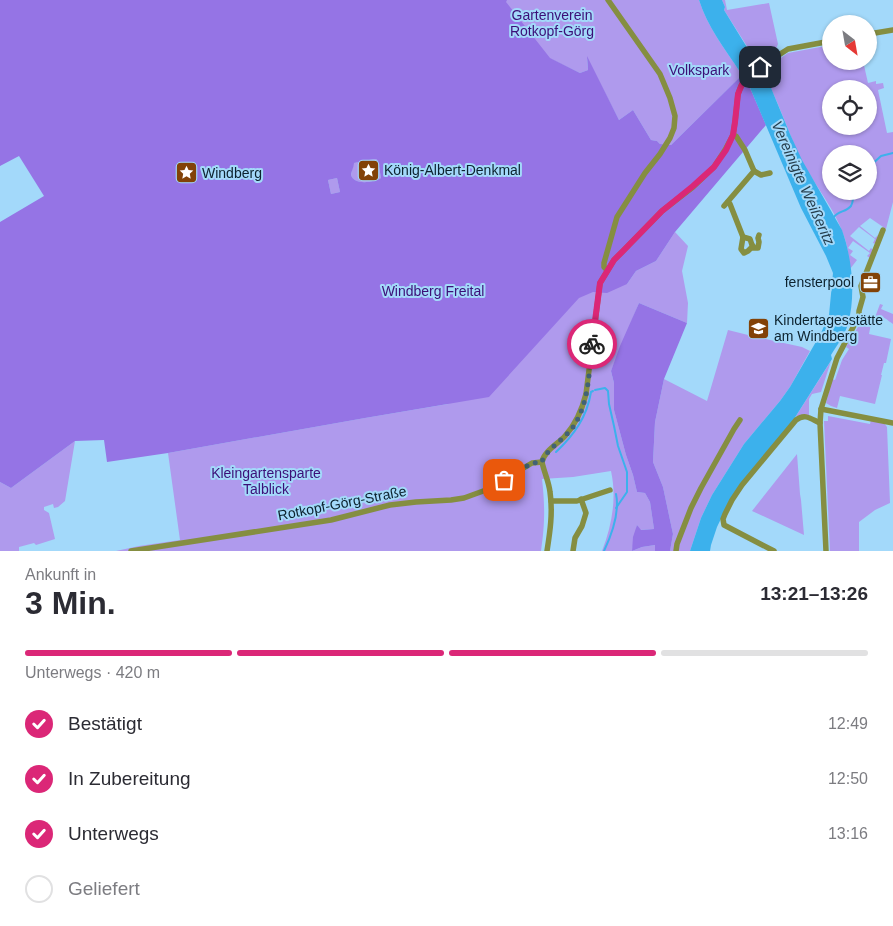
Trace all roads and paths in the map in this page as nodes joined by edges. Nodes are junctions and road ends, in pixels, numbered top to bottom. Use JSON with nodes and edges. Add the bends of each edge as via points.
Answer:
{"nodes":[{"id":1,"x":608,"y":0,"type":"edge"},
{"id":2,"x":893,"y":30,"type":"edge"},
{"id":3,"x":878,"y":32,"type":"edge"},
{"id":4,"x":822,"y":43,"type":"edge"},
{"id":5,"x":733,"y":135,"type":"junction"},
{"id":6,"x":754,"y":171,"type":"junction"},
{"id":7,"x":770,"y":173,"type":"dead end"},
{"id":8,"x":884,"y":230,"type":"dead end"},
{"id":9,"x":759,"y":235,"type":"dead end"},
{"id":10,"x":743,"y":237,"type":"junction"},
{"id":11,"x":753,"y":246,"type":"junction"},
{"id":12,"x":607,"y":270,"type":"junction"},
{"id":13,"x":821,"y":409,"type":"junction"},
{"id":14,"x":740,"y":420,"type":"dead end"},
{"id":15,"x":820,"y":423,"type":"junction"},
{"id":16,"x":893,"y":423,"type":"edge"},
{"id":17,"x":542,"y":462,"type":"junction"},
{"id":18,"x":610,"y":490,"type":"dead end"},
{"id":19,"x":581,"y":499,"type":"junction"},
{"id":20,"x":551,"y":501,"type":"junction"},
{"id":21,"x":130,"y":551,"type":"edge"},
{"id":22,"x":547,"y":551,"type":"edge"},
{"id":23,"x":573,"y":551,"type":"edge"},
{"id":24,"x":676,"y":551,"type":"edge"},
{"id":25,"x":774,"y":551,"type":"edge"},
{"id":26,"x":826,"y":551,"type":"edge"}],
"edges":[{"from":1,"to":12,"type":"street","name":"Rotkopf-Görg-Straße","via":[[660,74],[675,116],[670,138],[617,217],[604,263]]},
{"from":2,"to":3,"type":"street"},
{"from":4,"to":5,"type":"street","via":[[788,49],[744,80],[738,94]]},
{"from":5,"to":6,"type":"street","via":[[745,150]]},
{"from":5,"to":12,"type":"street","via":[[714,167],[662,211]]},
{"from":6,"to":7,"type":"street","via":[[761,175]]},
{"from":6,"to":10,"type":"street","via":[[726,204],[730,204]]},
{"from":8,"to":13,"type":"street","via":[[861,286],[863,297],[858,320],[837,358]]},
{"from":9,"to":11,"type":"street","via":[[758,248]]},
{"from":10,"to":11,"type":"street","via":[[750,239]]},
{"from":10,"to":11,"type":"street","via":[[741,249],[744,253]]},
{"from":12,"to":17,"type":"street","name":"Rotkopf-Görg-Straße","via":[[600,283],[584,405],[573,426]]},
{"from":13,"to":15,"type":"street"},
{"from":13,"to":16,"type":"street"},
{"from":14,"to":24,"type":"street","via":[[701,488]]},
{"from":15,"to":25,"type":"street","via":[[805,416],[796,420],[742,485],[723,519],[724,525]]},
{"from":15,"to":26,"type":"street"},
{"from":17,"to":20,"type":"street"},
{"from":17,"to":21,"type":"street","name":"Rotkopf-Görg-Straße","via":[[532,463],[471,496],[390,505],[331,520]]},
{"from":18,"to":19,"type":"street"},
{"from":19,"to":20,"type":"street"},
{"from":19,"to":23,"type":"street","via":[[586,513]]},
{"from":20,"to":22,"type":"street"}]}
